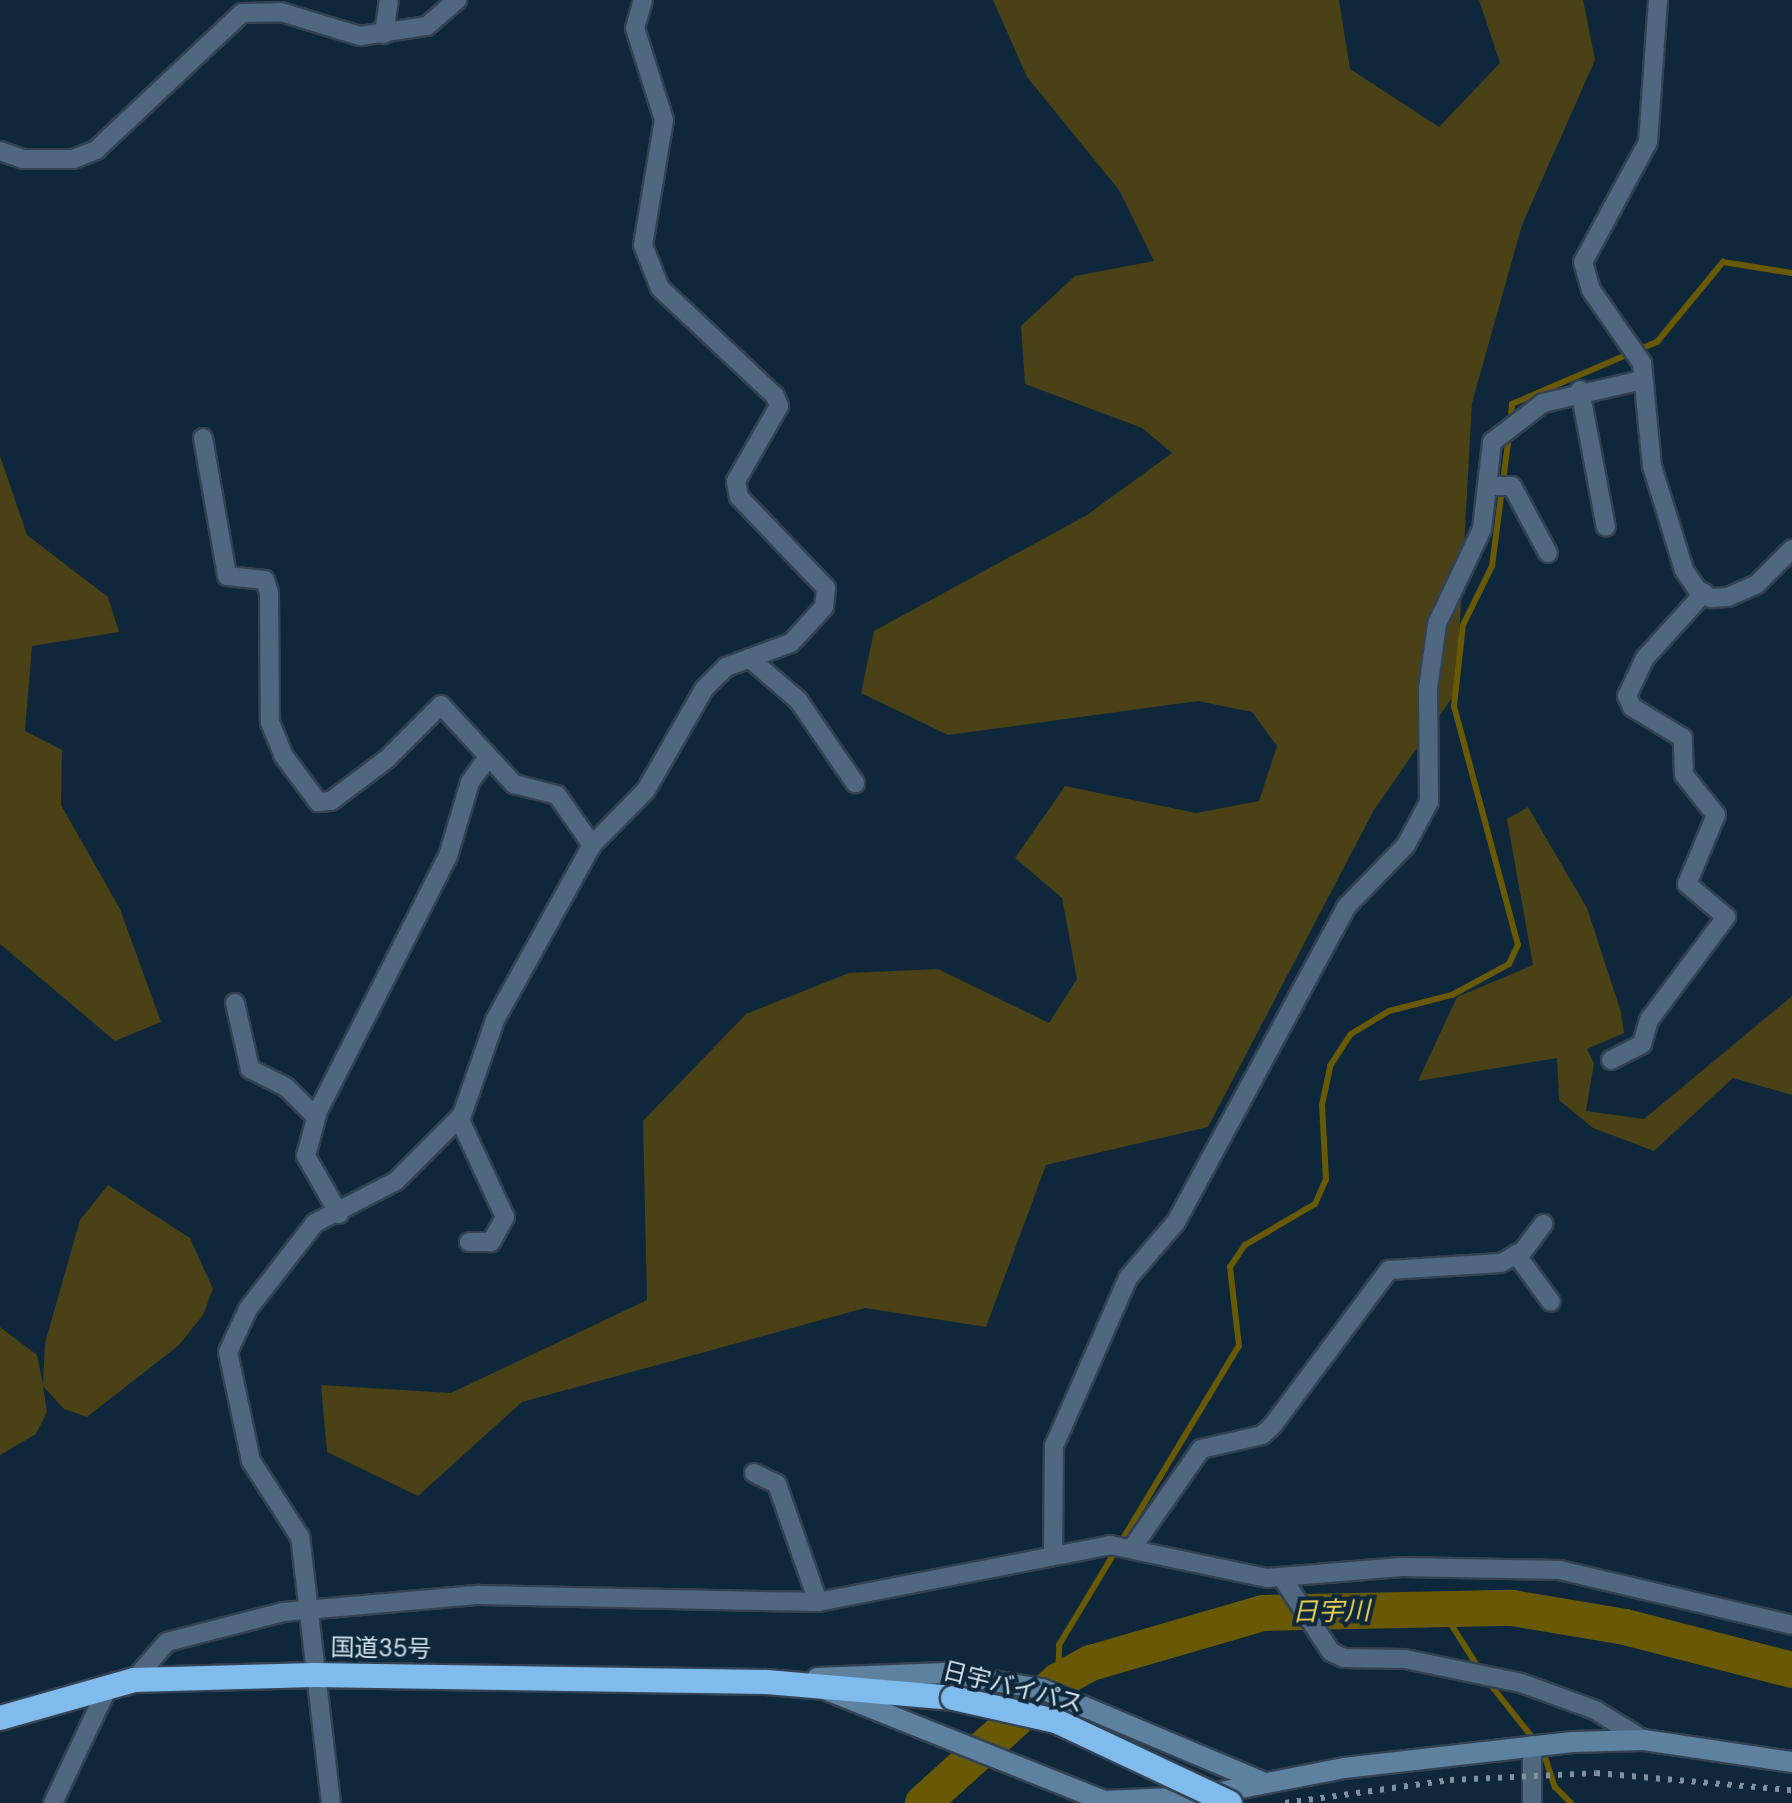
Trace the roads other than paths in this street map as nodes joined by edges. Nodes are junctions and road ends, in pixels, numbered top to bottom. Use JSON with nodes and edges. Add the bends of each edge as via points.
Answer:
{"nodes":[{"id":1,"x":389,"y":0,"type":"edge"},
{"id":2,"x":457,"y":0,"type":"edge"},
{"id":3,"x":643,"y":0,"type":"edge"},
{"id":4,"x":1658,"y":0,"type":"edge"},
{"id":5,"x":384,"y":34,"type":"junction"},
{"id":6,"x":0,"y":151,"type":"edge"},
{"id":7,"x":1642,"y":372,"type":"junction"},
{"id":8,"x":1580,"y":390,"type":"junction"},
{"id":9,"x":203,"y":438,"type":"dead end"},
{"id":10,"x":1488,"y":486,"type":"junction"},
{"id":11,"x":1606,"y":527,"type":"dead end"},
{"id":12,"x":1792,"y":549,"type":"edge"},
{"id":13,"x":1548,"y":553,"type":"dead end"},
{"id":14,"x":1704,"y":593,"type":"junction"},
{"id":15,"x":749,"y":658,"type":"junction"},
{"id":16,"x":486,"y":760,"type":"junction"},
{"id":17,"x":855,"y":783,"type":"dead end"},
{"id":18,"x":592,"y":845,"type":"junction"},
{"id":19,"x":235,"y":1003,"type":"dead end"},
{"id":20,"x":1611,"y":1060,"type":"dead end"},
{"id":21,"x":316,"y":1117,"type":"junction"},
{"id":22,"x":459,"y":1118,"type":"junction"},
{"id":23,"x":339,"y":1214,"type":"junction"},
{"id":24,"x":1543,"y":1224,"type":"dead end"},
{"id":25,"x":469,"y":1242,"type":"dead end"},
{"id":26,"x":1516,"y":1254,"type":"junction"},
{"id":27,"x":1551,"y":1302,"type":"dead end"},
{"id":28,"x":754,"y":1473,"type":"dead end"},
{"id":29,"x":1132,"y":1548,"type":"junction"},
{"id":30,"x":1053,"y":1555,"type":"junction"},
{"id":31,"x":1286,"y":1583,"type":"junction"},
{"id":32,"x":818,"y":1602,"type":"junction"},
{"id":33,"x":308,"y":1609,"type":"junction"},
{"id":34,"x":1792,"y":1625,"type":"edge"},
{"id":35,"x":314,"y":1675,"type":"junction"},
{"id":36,"x":134,"y":1680,"type":"junction"},
{"id":37,"x":767,"y":1682,"type":"junction"},
{"id":38,"x":815,"y":1685,"type":"junction"},
{"id":39,"x":108,"y":1687,"type":"junction"},
{"id":40,"x":0,"y":1718,"type":"edge"},
{"id":41,"x":1644,"y":1740,"type":"junction"},
{"id":42,"x":1540,"y":1744,"type":"junction"},
{"id":43,"x":1792,"y":1762,"type":"edge"},
{"id":44,"x":1264,"y":1783,"type":"junction"},
{"id":45,"x":1079,"y":1799,"type":"edge"},
{"id":46,"x":53,"y":1803,"type":"edge"},
{"id":47,"x":331,"y":1803,"type":"edge"},
{"id":48,"x":1230,"y":1803,"type":"edge"},
{"id":49,"x":1532,"y":1803,"type":"edge"}],
"edges":[{"from":1,"to":5,"type":"street"},
{"from":2,"to":5,"type":"street","via":[[427,26]]},
{"from":3,"to":15,"type":"street","via":[[635,28],[664,120],[643,245],[660,288],[775,396],[779,406],[736,481],[739,497],[826,588],[816,619],[791,643]]},
{"from":4,"to":7,"type":"street","via":[[1648,142],[1583,262],[1591,290],[1630,338]]},
{"from":5,"to":6,"type":"street","via":[[360,36],[281,12],[242,13],[96,150],[73,159],[23,159]]},
{"from":7,"to":8,"type":"street"},
{"from":7,"to":14,"type":"street","via":[[1671,531],[1684,570]]},
{"from":8,"to":10,"type":"street","via":[[1497,438]]},
{"from":8,"to":11,"type":"street"},
{"from":9,"to":16,"type":"street","via":[[227,576],[265,580],[269,593],[270,722],[283,755],[318,802],[331,801],[387,759],[441,705]]},
{"from":10,"to":13,"type":"street","via":[[1512,486]]},
{"from":10,"to":30,"type":"street","via":[[1482,529],[1437,624],[1428,689],[1429,802],[1406,845],[1346,907],[1176,1222],[1128,1278],[1054,1446]]},
{"from":12,"to":14,"type":"street","via":[[1757,584],[1728,597]]},
{"from":14,"to":20,"type":"street","via":[[1645,658],[1627,696],[1632,707],[1683,738],[1684,775],[1716,815],[1687,884],[1726,917],[1649,1020],[1642,1044]]},
{"from":15,"to":17,"type":"street","via":[[798,700]]},
{"from":15,"to":18,"type":"street","via":[[726,667],[704,689],[646,790]]},
{"from":16,"to":18,"type":"street","via":[[514,784],[557,795]]},
{"from":16,"to":21,"type":"street","via":[[470,782],[448,856]]},
{"from":18,"to":22,"type":"street","via":[[495,1020]]},
{"from":19,"to":21,"type":"street","via":[[250,1069],[286,1087]]},
{"from":21,"to":23,"type":"street","via":[[309,1169]]},
{"from":22,"to":23,"type":"street","via":[[396,1181]]},
{"from":22,"to":25,"type":"street","via":[[505,1217],[491,1242]]},
{"from":23,"to":33,"type":"street","via":[[315,1223],[278,1265],[228,1352],[251,1461],[300,1537]]},
{"from":24,"to":26,"type":"street"},
{"from":26,"to":27,"type":"street"},
{"from":26,"to":29,"type":"street","via":[[1480,1268],[1389,1270],[1273,1425],[1262,1435],[1201,1449]]},
{"from":28,"to":32,"type":"street","via":[[777,1484]]},
{"from":29,"to":30,"type":"street","via":[[1110,1545]]},
{"from":29,"to":31,"type":"street"},
{"from":30,"to":32,"type":"street"},
{"from":31,"to":34,"type":"street","via":[[1402,1567],[1560,1570]]},
{"from":31,"to":41,"type":"street","via":[[1331,1652],[1483,1674],[1595,1710]]},
{"from":32,"to":33,"type":"street","via":[[479,1595]]},
{"from":33,"to":35,"type":"street"},
{"from":33,"to":36,"type":"street","via":[[167,1642]]},
{"from":35,"to":36,"type":"highway","name":"国道35号"},
{"from":35,"to":37,"type":"highway","name":"国道35号"},
{"from":35,"to":47,"type":"street"},
{"from":36,"to":39,"type":"highway","name":"国道35号"},
{"from":37,"to":38,"type":"highway","name":"日宇バイパス"},
{"from":37,"to":44,"type":"street","via":[[921,1671],[1042,1689],[1155,1732]]},
{"from":38,"to":45,"type":"street"},
{"from":38,"to":48,"type":"highway","name":"日宇バイパス","bridge":true,"via":[[953,1698],[1056,1721]]},
{"from":39,"to":40,"type":"highway","name":"国道35号"},
{"from":39,"to":46,"type":"street"},
{"from":41,"to":42,"type":"street"},
{"from":41,"to":43,"type":"street"},
{"from":42,"to":44,"type":"street"},
{"from":42,"to":49,"type":"street"},
{"from":44,"to":45,"type":"street","via":[[1195,1797]]}]}
